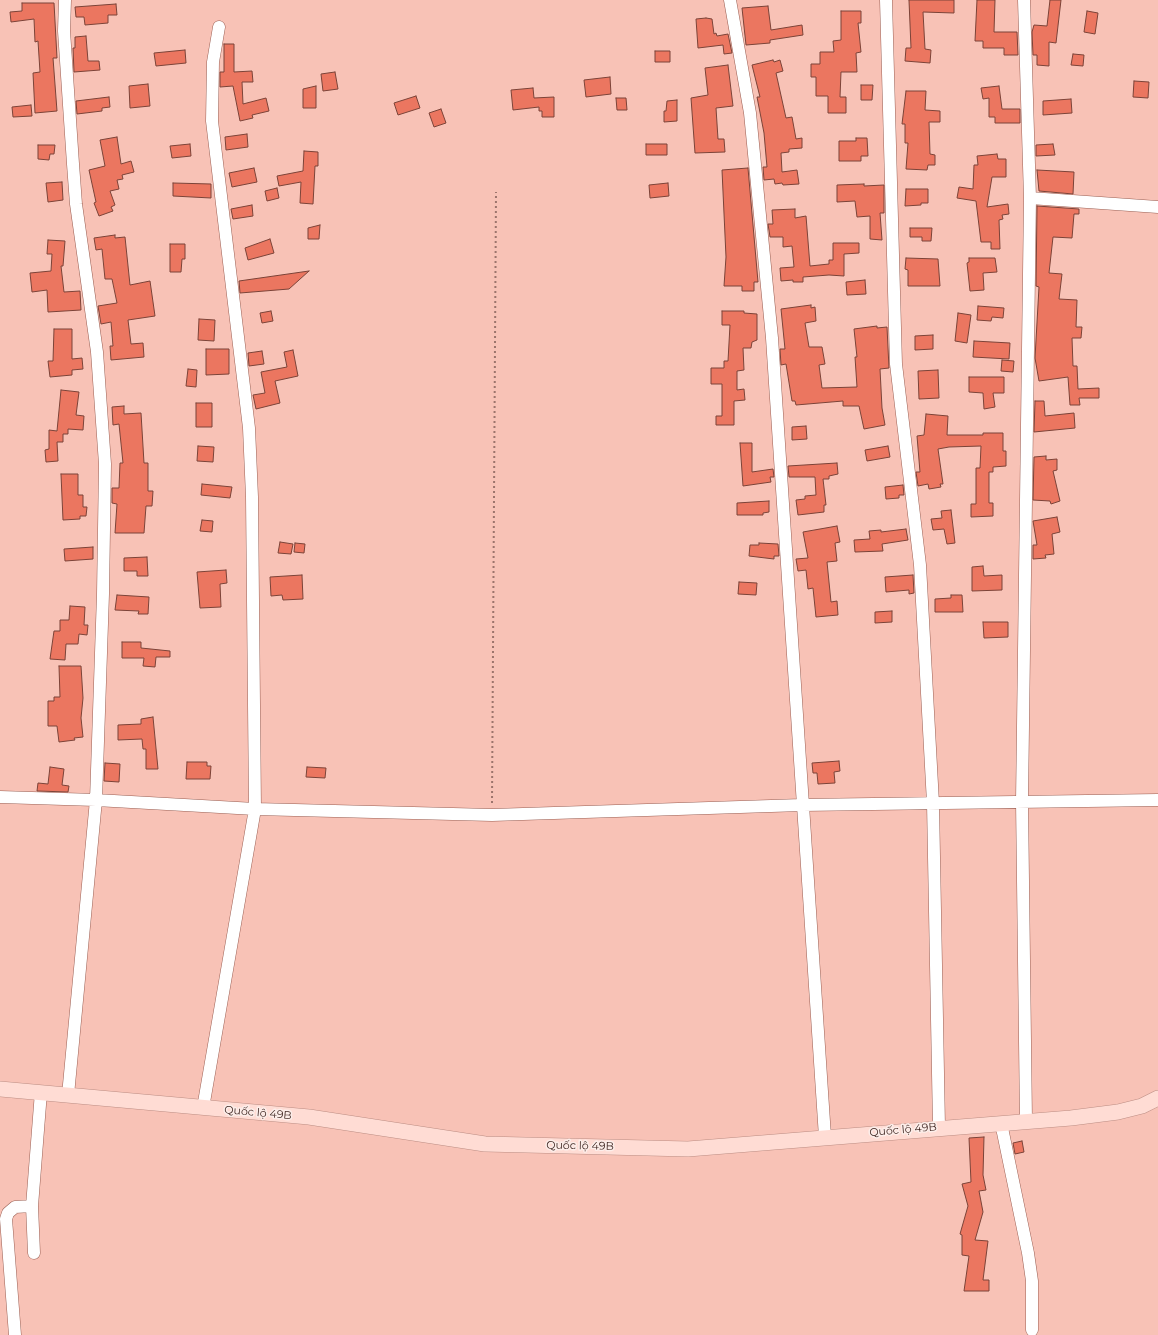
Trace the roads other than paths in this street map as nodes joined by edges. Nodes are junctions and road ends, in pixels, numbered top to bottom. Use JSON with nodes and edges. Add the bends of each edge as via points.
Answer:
{"nodes":[{"id":1,"x":65,"y":0,"type":"edge"},
{"id":2,"x":730,"y":0,"type":"edge"},
{"id":3,"x":886,"y":0,"type":"edge"},
{"id":4,"x":1024,"y":0,"type":"edge"},
{"id":5,"x":220,"y":27,"type":"dead end"},
{"id":6,"x":1030,"y":198,"type":"junction"},
{"id":7,"x":1158,"y":207,"type":"edge"},
{"id":8,"x":0,"y":797,"type":"edge"},
{"id":9,"x":96,"y":800,"type":"junction"},
{"id":10,"x":1158,"y":800,"type":"edge"},
{"id":11,"x":1022,"y":801,"type":"junction"},
{"id":12,"x":933,"y":803,"type":"junction"},
{"id":13,"x":802,"y":805,"type":"junction"},
{"id":14,"x":255,"y":809,"type":"junction"},
{"id":15,"x":0,"y":1089,"type":"edge"},
{"id":16,"x":41,"y":1092,"type":"junction"},
{"id":17,"x":68,"y":1095,"type":"junction"},
{"id":18,"x":1158,"y":1098,"type":"edge"},
{"id":19,"x":203,"y":1108,"type":"junction"},
{"id":20,"x":1026,"y":1121,"type":"junction"},
{"id":21,"x":1001,"y":1123,"type":"junction"},
{"id":22,"x":939,"y":1127,"type":"junction"},
{"id":23,"x":825,"y":1137,"type":"junction"},
{"id":24,"x":32,"y":1206,"type":"junction"},
{"id":25,"x":34,"y":1253,"type":"dead end"},
{"id":26,"x":1032,"y":1330,"type":"dead end"},
{"id":27,"x":15,"y":1335,"type":"edge"}],
"edges":[{"from":1,"to":9,"type":"street","via":[[64,31],[76,204],[97,352],[105,464]]},
{"from":2,"to":13,"type":"street","via":[[750,113],[762,222],[772,338]]},
{"from":3,"to":12,"type":"street","via":[[896,364],[920,565]]},
{"from":4,"to":6,"type":"street"},
{"from":5,"to":14,"type":"street","via":[[213,62],[212,121],[249,428]]},
{"from":6,"to":7,"type":"street"},
{"from":6,"to":11,"type":"street"},
{"from":8,"to":9,"type":"street"},
{"from":9,"to":14,"type":"street"},
{"from":9,"to":17,"type":"street"},
{"from":10,"to":11,"type":"street"},
{"from":11,"to":12,"type":"street"},
{"from":11,"to":20,"type":"street"},
{"from":12,"to":13,"type":"street"},
{"from":12,"to":22,"type":"street"},
{"from":13,"to":14,"type":"street","via":[[492,815]]},
{"from":13,"to":23,"type":"street"},
{"from":14,"to":19,"type":"street"},
{"from":15,"to":16,"type":"main road","name":"Quốc lộ 49B"},
{"from":16,"to":17,"type":"main road","name":"Quốc lộ 49B"},
{"from":16,"to":24,"type":"street"},
{"from":17,"to":19,"type":"main road","name":"Quốc lộ 49B"},
{"from":18,"to":20,"type":"main road","name":"Quốc lộ 49B","via":[[1142,1106],[1118,1112]]},
{"from":19,"to":23,"type":"main road","name":"Quốc lộ 49B","via":[[309,1117],[485,1144],[688,1149]]},
{"from":20,"to":21,"type":"main road","name":"Quốc lộ 49B"},
{"from":21,"to":22,"type":"main road","name":"Quốc lộ 49B"},
{"from":21,"to":26,"type":"street","via":[[1028,1252],[1032,1281]]},
{"from":22,"to":23,"type":"main road","name":"Quốc lộ 49B"},
{"from":24,"to":25,"type":"street"},
{"from":24,"to":27,"type":"street","via":[[15,1207],[6,1218]]}]}
